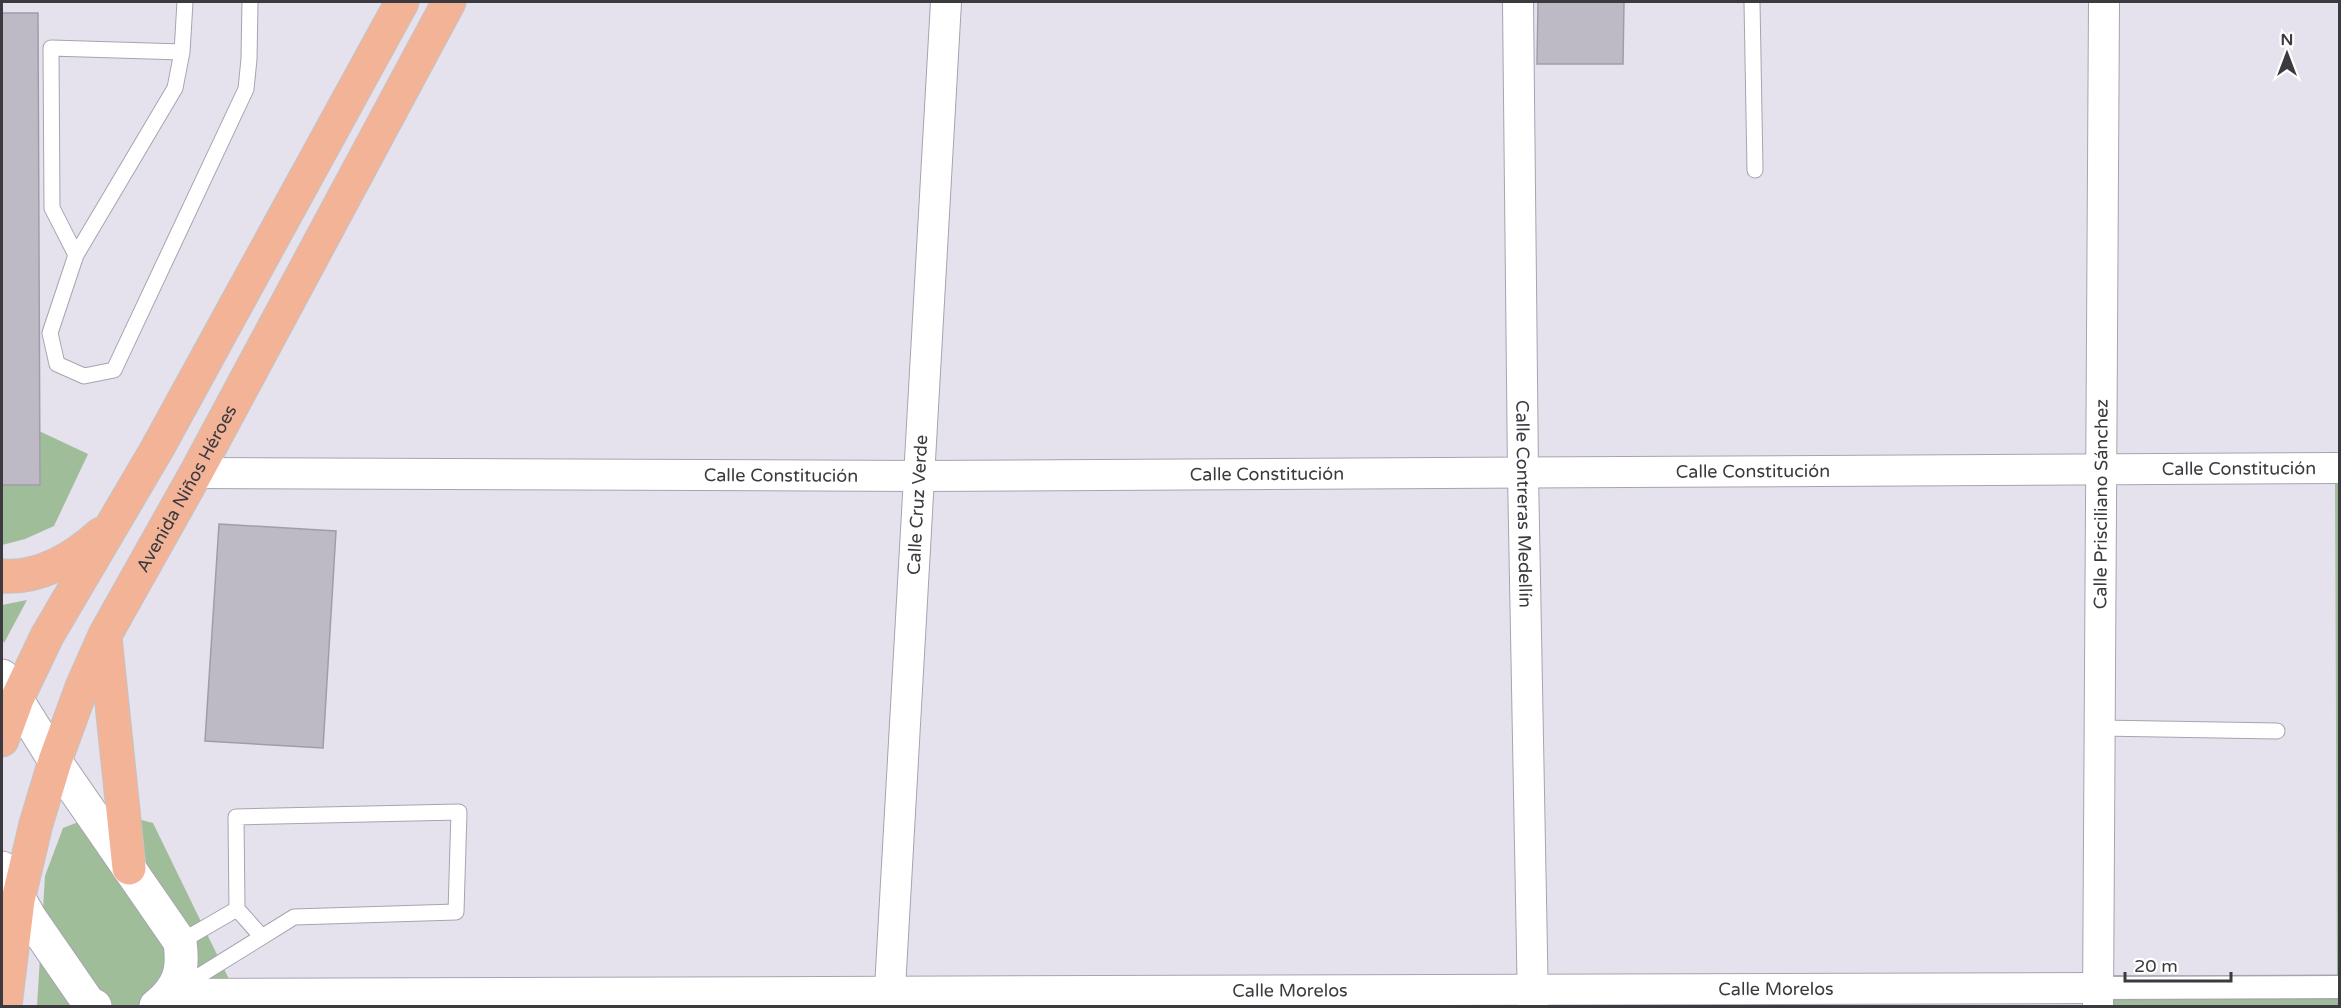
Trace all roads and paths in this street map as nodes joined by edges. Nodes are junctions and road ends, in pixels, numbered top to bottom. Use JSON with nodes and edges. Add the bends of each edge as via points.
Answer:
{"nodes":[{"id":1,"x":185,"y":2,"type":"edge"},
{"id":2,"x":250,"y":2,"type":"edge"},
{"id":3,"x":402,"y":2,"type":"edge"},
{"id":4,"x":449,"y":2,"type":"edge"},
{"id":5,"x":946,"y":2,"type":"edge"},
{"id":6,"x":1518,"y":2,"type":"edge"},
{"id":7,"x":1752,"y":2,"type":"edge"},
{"id":8,"x":2104,"y":2,"type":"edge"},
{"id":9,"x":183,"y":52,"type":"junction"},
{"id":10,"x":1755,"y":170,"type":"dead end"},
{"id":11,"x":76,"y":255,"type":"junction"},
{"id":12,"x":2340,"y":468,"type":"edge"},
{"id":13,"x":2101,"y":469,"type":"junction"},
{"id":14,"x":196,"y":473,"type":"junction"},
{"id":15,"x":1523,"y":473,"type":"junction"},
{"id":16,"x":920,"y":476,"type":"junction"},
{"id":17,"x":113,"y":523,"type":"junction"},
{"id":18,"x":2,"y":576,"type":"edge"},
{"id":19,"x":105,"y":635,"type":"junction"},
{"id":20,"x":9,"y":687,"type":"edge"},
{"id":21,"x":2100,"y":728,"type":"junction"},
{"id":22,"x":2277,"y":731,"type":"dead end"},
{"id":23,"x":2,"y":740,"type":"edge"},
{"id":24,"x":55,"y":761,"type":"junction"},
{"id":25,"x":2,"y":868,"type":"edge"},
{"id":26,"x":129,"y":868,"type":"junction"},
{"id":27,"x":18,"y":900,"type":"junction"},
{"id":28,"x":237,"y":909,"type":"junction"},
{"id":29,"x":262,"y":937,"type":"junction"},
{"id":30,"x":180,"y":942,"type":"junction"},
{"id":31,"x":2340,"y":987,"type":"edge"},
{"id":32,"x":2098,"y":997,"type":"edge"},
{"id":33,"x":1533,"y":998,"type":"edge"},
{"id":34,"x":889,"y":999,"type":"edge"},
{"id":35,"x":163,"y":1000,"type":"edge"},
{"id":36,"x":4,"y":1006,"type":"edge"},
{"id":37,"x":95,"y":1006,"type":"edge"}],
"edges":[{"from":1,"to":9,"type":"lane"},
{"from":2,"to":11,"type":"lane","via":[[246,89],[114,370],[84,376],[57,364],[50,333]]},
{"from":3,"to":17,"type":"main road"},
{"from":4,"to":14,"type":"main road","name":"Avenida Niños Héroes"},
{"from":5,"to":16,"type":"street","name":"Calle Cruz Verde"},
{"from":6,"to":15,"type":"street","name":"Calle Contreras Medellín"},
{"from":7,"to":10,"type":"lane"},
{"from":8,"to":13,"type":"street","name":"Calle Prisciliano Sánchez"},
{"from":9,"to":11,"type":"lane","via":[[175,88]]},
{"from":9,"to":11,"type":"lane","via":[[51,48],[52,208]]},
{"from":12,"to":13,"type":"street","name":"Calle Constitución"},
{"from":13,"to":15,"type":"street","name":"Calle Constitución"},
{"from":13,"to":21,"type":"street","name":"Calle Prisciliano Sánchez"},
{"from":14,"to":16,"type":"street","name":"Calle Constitución"},
{"from":14,"to":19,"type":"main road","name":"Avenida Niños Héroes"},
{"from":15,"to":16,"type":"street","name":"Calle Constitución"},
{"from":15,"to":33,"type":"street","name":"Calle Contreras Medellín"},
{"from":16,"to":34,"type":"street","name":"Calle Cruz Verde"},
{"from":17,"to":18,"type":"main road","via":[[60,564],[39,572]]},
{"from":17,"to":20,"type":"main road","via":[[47,636]]},
{"from":19,"to":24,"type":"main road","name":"Avenida Niños Héroes"},
{"from":19,"to":26,"type":"main road"},
{"from":20,"to":23,"type":"main road"},
{"from":20,"to":24,"type":"main road"},
{"from":21,"to":22,"type":"lane"},
{"from":21,"to":32,"type":"street","name":"Calle Prisciliano Sánchez"},
{"from":24,"to":26,"type":"main road"},
{"from":24,"to":27,"type":"main road","name":"Avenida Niños Héroes"},
{"from":25,"to":27,"type":"main road"},
{"from":26,"to":30,"type":"main road"},
{"from":27,"to":36,"type":"main road","name":"Avenida Niños Héroes"},
{"from":27,"to":37,"type":"main road","via":[[88,1002]]},
{"from":28,"to":29,"type":"lane"},
{"from":28,"to":29,"type":"lane","via":[[236,817],[459,812],[456,912],[294,917]]},
{"from":28,"to":30,"type":"lane"},
{"from":29,"to":35,"type":"lane"},
{"from":30,"to":35,"type":"main road","via":[[183,960],[179,978]]},
{"from":31,"to":32,"type":"street","name":"Calle Morelos"},
{"from":32,"to":33,"type":"street","name":"Calle Morelos"},
{"from":33,"to":34,"type":"street","name":"Calle Morelos"},
{"from":34,"to":35,"type":"street","name":"Calle Morelos"}]}
